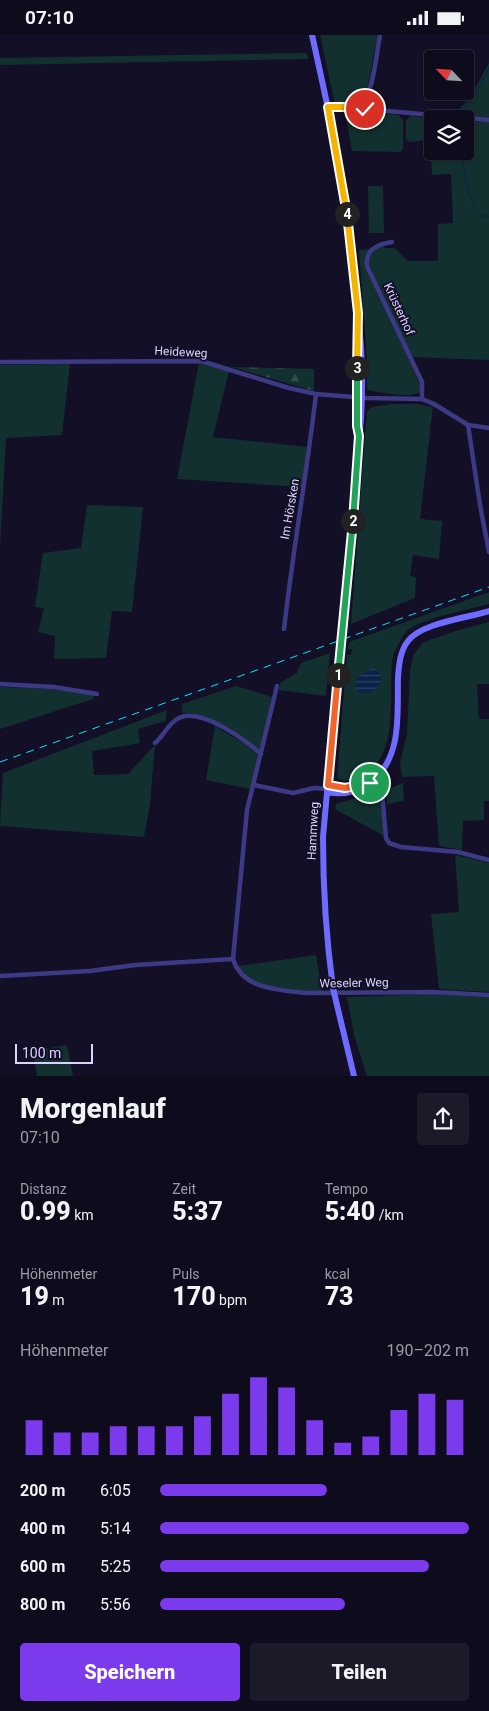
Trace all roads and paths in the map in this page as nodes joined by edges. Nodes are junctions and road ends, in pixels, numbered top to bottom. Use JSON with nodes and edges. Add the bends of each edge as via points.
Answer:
{"nodes":[{"id":1,"x":312,"y":35,"type":"edge"},
{"id":2,"x":380,"y":35,"type":"edge"},
{"id":3,"x":328,"y":107,"type":"junction"},
{"id":4,"x":360,"y":107,"type":"junction"},
{"id":5,"x":489,"y":120,"type":"edge"},
{"id":6,"x":392,"y":242,"type":"dead end"},
{"id":7,"x":0,"y":362,"type":"edge"},
{"id":8,"x":316,"y":394,"type":"junction"},
{"id":9,"x":359,"y":397,"type":"junction"},
{"id":10,"x":422,"y":399,"type":"junction"},
{"id":11,"x":468,"y":425,"type":"junction"},
{"id":12,"x":489,"y":428,"type":"edge"},
{"id":13,"x":489,"y":552,"type":"edge"},
{"id":14,"x":489,"y":611,"type":"edge"},
{"id":15,"x":284,"y":629,"type":"dead end"},
{"id":16,"x":0,"y":684,"type":"edge"},
{"id":17,"x":276,"y":686,"type":"dead end"},
{"id":18,"x":97,"y":694,"type":"dead end"},
{"id":19,"x":155,"y":743,"type":"dead end"},
{"id":20,"x":261,"y":755,"type":"junction"},
{"id":21,"x":372,"y":782,"type":"junction"},
{"id":22,"x":254,"y":785,"type":"junction"},
{"id":23,"x":327,"y":789,"type":"junction"},
{"id":24,"x":489,"y":860,"type":"edge"},
{"id":25,"x":233,"y":959,"type":"junction"},
{"id":26,"x":0,"y":976,"type":"edge"},
{"id":27,"x":489,"y":995,"type":"edge"},
{"id":28,"x":354,"y":1076,"type":"edge"}],
"edges":[{"from":1,"to":3,"type":"main road","name":"Hammweg"},
{"from":2,"to":4,"type":"street","via":[[370,85]]},
{"from":3,"to":4,"type":"street"},
{"from":3,"to":9,"type":"main road","name":"Hammweg","via":[[349,227],[358,313]]},
{"from":4,"to":5,"type":"street"},
{"from":6,"to":10,"type":"street","name":"Krüsterhof","via":[[373,248],[367,256],[367,266],[422,383]]},
{"from":7,"to":8,"type":"street","name":"Heideweg","via":[[201,361]]},
{"from":8,"to":9,"type":"street","name":"Heideweg"},
{"from":8,"to":15,"type":"street","name":"Im Hörsken"},
{"from":9,"to":10,"type":"street","name":"Heideweg"},
{"from":9,"to":23,"type":"main road","name":"Hammweg","via":[[351,540]]},
{"from":10,"to":11,"type":"street"},
{"from":11,"to":12,"type":"street"},
{"from":11,"to":13,"type":"street"},
{"from":14,"to":21,"type":"main road","via":[[425,628],[408,640],[399,664],[396,738],[391,756]]},
{"from":16,"to":18,"type":"street","via":[[54,687]]},
{"from":17,"to":20,"type":"street"},
{"from":19,"to":20,"type":"street","via":[[173,721],[185,715],[224,728]]},
{"from":20,"to":22,"type":"street"},
{"from":21,"to":23,"type":"main road"},
{"from":21,"to":24,"type":"street","via":[[382,792],[389,843],[401,847],[458,851]]},
{"from":22,"to":23,"type":"street","via":[[293,793],[314,788]]},
{"from":22,"to":25,"type":"street","via":[[247,809]]},
{"from":23,"to":28,"type":"main road","name":"Hammweg","bridge":true,"via":[[323,874],[326,932],[333,988]]},
{"from":25,"to":26,"type":"street"},
{"from":25,"to":27,"type":"street","name":"Weseler Weg","via":[[240,975],[246,979],[286,991]]}]}
